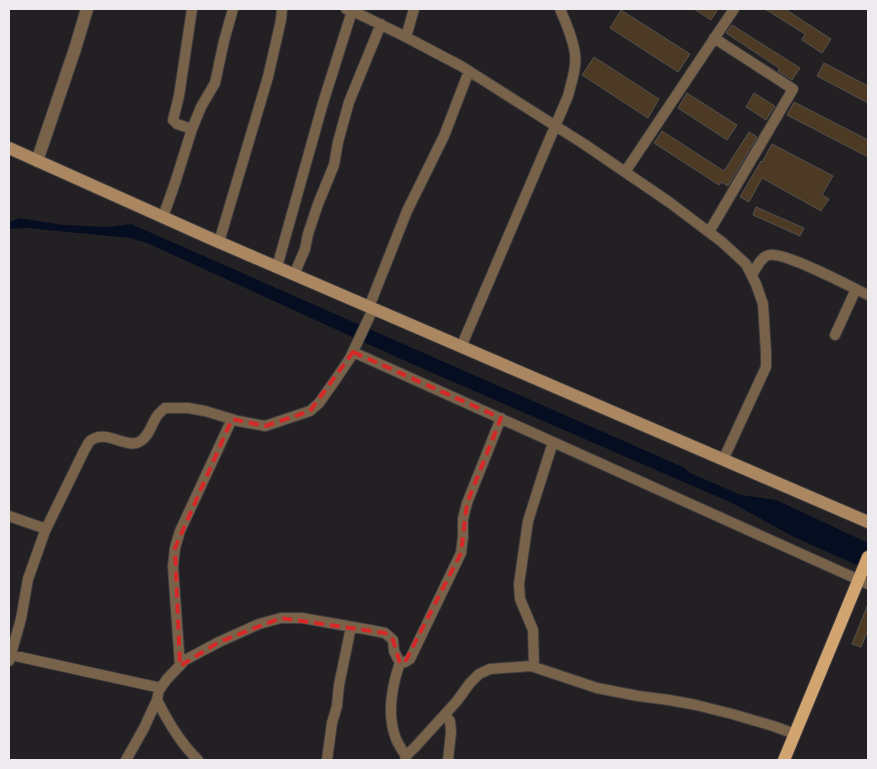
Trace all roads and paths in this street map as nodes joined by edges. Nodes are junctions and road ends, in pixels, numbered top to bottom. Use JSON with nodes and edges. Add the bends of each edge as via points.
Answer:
{"nodes":[{"id":1,"x":87,"y":9,"type":"edge"},
{"id":2,"x":192,"y":9,"type":"edge"},
{"id":3,"x":233,"y":9,"type":"edge"},
{"id":4,"x":282,"y":9,"type":"edge"},
{"id":5,"x":414,"y":9,"type":"edge"},
{"id":6,"x":560,"y":9,"type":"edge"},
{"id":7,"x":734,"y":9,"type":"edge"},
{"id":8,"x":349,"y":10,"type":"edge"},
{"id":9,"x":381,"y":24,"type":"junction"},
{"id":10,"x":406,"y":37,"type":"junction"},
{"id":11,"x":714,"y":38,"type":"junction"},
{"id":12,"x":469,"y":71,"type":"junction"},
{"id":13,"x":554,"y":125,"type":"junction"},
{"id":14,"x":192,"y":129,"type":"junction"},
{"id":15,"x":9,"y":148,"type":"edge"},
{"id":16,"x":37,"y":161,"type":"junction"},
{"id":17,"x":625,"y":172,"type":"junction"},
{"id":18,"x":163,"y":217,"type":"junction"},
{"id":19,"x":709,"y":232,"type":"junction"},
{"id":20,"x":219,"y":242,"type":"junction"},
{"id":21,"x":277,"y":267,"type":"junction"},
{"id":22,"x":294,"y":275,"type":"junction"},
{"id":23,"x":752,"y":275,"type":"junction"},
{"id":24,"x":856,"y":289,"type":"junction"},
{"id":25,"x":868,"y":295,"type":"edge"},
{"id":26,"x":371,"y":308,"type":"junction"},
{"id":27,"x":835,"y":335,"type":"dead end"},
{"id":28,"x":461,"y":347,"type":"junction"},
{"id":29,"x":353,"y":352,"type":"junction"},
{"id":30,"x":501,"y":418,"type":"junction"},
{"id":31,"x":232,"y":419,"type":"junction"},
{"id":32,"x":553,"y":442,"type":"junction"},
{"id":33,"x":723,"y":460,"type":"junction"},
{"id":34,"x":9,"y":516,"type":"edge"},
{"id":35,"x":868,"y":522,"type":"edge"},
{"id":36,"x":46,"y":528,"type":"junction"},
{"id":37,"x":868,"y":557,"type":"edge"},
{"id":38,"x":864,"y":581,"type":"edge"},
{"id":39,"x":351,"y":627,"type":"junction"},
{"id":40,"x":10,"y":658,"type":"edge"},
{"id":41,"x":400,"y":663,"type":"junction"},
{"id":42,"x":180,"y":666,"type":"junction"},
{"id":43,"x":534,"y":667,"type":"junction"},
{"id":44,"x":160,"y":688,"type":"junction"},
{"id":45,"x":157,"y":700,"type":"junction"},
{"id":46,"x":445,"y":715,"type":"junction"},
{"id":47,"x":795,"y":734,"type":"junction"},
{"id":48,"x":405,"y":758,"type":"edge"},
{"id":49,"x":126,"y":760,"type":"edge"},
{"id":50,"x":198,"y":760,"type":"edge"},
{"id":51,"x":327,"y":760,"type":"edge"},
{"id":52,"x":448,"y":760,"type":"edge"},
{"id":53,"x":785,"y":760,"type":"edge"}],
"edges":[{"from":1,"to":16,"type":"street"},
{"from":2,"to":14,"type":"street","via":[[174,120]]},
{"from":3,"to":14,"type":"street","via":[[215,83]]},
{"from":4,"to":20,"type":"street","via":[[268,77]]},
{"from":5,"to":10,"type":"street"},
{"from":6,"to":13,"type":"street","via":[[576,54],[568,96]]},
{"from":7,"to":11,"type":"street"},
{"from":8,"to":9,"type":"street"},
{"from":8,"to":21,"type":"street"},
{"from":9,"to":10,"type":"street"},
{"from":9,"to":22,"type":"street","via":[[349,102],[334,165]]},
{"from":10,"to":12,"type":"street"},
{"from":11,"to":17,"type":"street"},
{"from":11,"to":19,"type":"street","via":[[793,89]]},
{"from":12,"to":13,"type":"street"},
{"from":12,"to":26,"type":"street","via":[[444,136],[407,211]]},
{"from":13,"to":17,"type":"street"},
{"from":13,"to":28,"type":"street"},
{"from":14,"to":18,"type":"street"},
{"from":15,"to":16,"type":"main road"},
{"from":16,"to":18,"type":"main road"},
{"from":17,"to":19,"type":"street"},
{"from":18,"to":20,"type":"main road"},
{"from":19,"to":23,"type":"street","via":[[746,264]]},
{"from":20,"to":21,"type":"main road"},
{"from":21,"to":22,"type":"main road"},
{"from":22,"to":26,"type":"main road"},
{"from":23,"to":24,"type":"street","via":[[763,258],[780,255]]},
{"from":23,"to":33,"type":"street","via":[[763,304],[766,367]]},
{"from":24,"to":25,"type":"street"},
{"from":24,"to":27,"type":"street"},
{"from":26,"to":28,"type":"main road"},
{"from":26,"to":29,"type":"street"},
{"from":28,"to":33,"type":"main road"},
{"from":29,"to":30,"type":"street"},
{"from":29,"to":31,"type":"street","via":[[319,403],[310,411],[265,426]]},
{"from":30,"to":32,"type":"street"},
{"from":30,"to":41,"type":"street","via":[[463,519],[461,553],[410,659]]},
{"from":31,"to":36,"type":"street","via":[[188,408],[165,408],[157,415],[145,438],[137,444],[106,437],[90,441]]},
{"from":31,"to":42,"type":"street","via":[[175,548]]},
{"from":32,"to":38,"type":"street"},
{"from":32,"to":43,"type":"street","via":[[528,521],[520,584],[520,599],[533,630]]},
{"from":33,"to":35,"type":"main road"},
{"from":34,"to":36,"type":"street"},
{"from":36,"to":40,"type":"street","via":[[28,579]]},
{"from":37,"to":38,"type":"main road"},
{"from":38,"to":47,"type":"main road"},
{"from":39,"to":41,"type":"street","via":[[385,633],[393,640]]},
{"from":39,"to":42,"type":"street","via":[[302,618],[282,618],[259,624],[219,642]]},
{"from":39,"to":51,"type":"street"},
{"from":40,"to":44,"type":"street"},
{"from":41,"to":48,"type":"street","via":[[391,702],[391,721]]},
{"from":42,"to":44,"type":"street"},
{"from":43,"to":46,"type":"street","via":[[490,669],[479,674]]},
{"from":43,"to":47,"type":"street","via":[[597,688],[696,705]]},
{"from":44,"to":45,"type":"street"},
{"from":45,"to":49,"type":"street"},
{"from":45,"to":50,"type":"street","via":[[170,726]]},
{"from":46,"to":48,"type":"street"},
{"from":46,"to":52,"type":"street","via":[[450,721]]},
{"from":47,"to":53,"type":"main road"}]}
